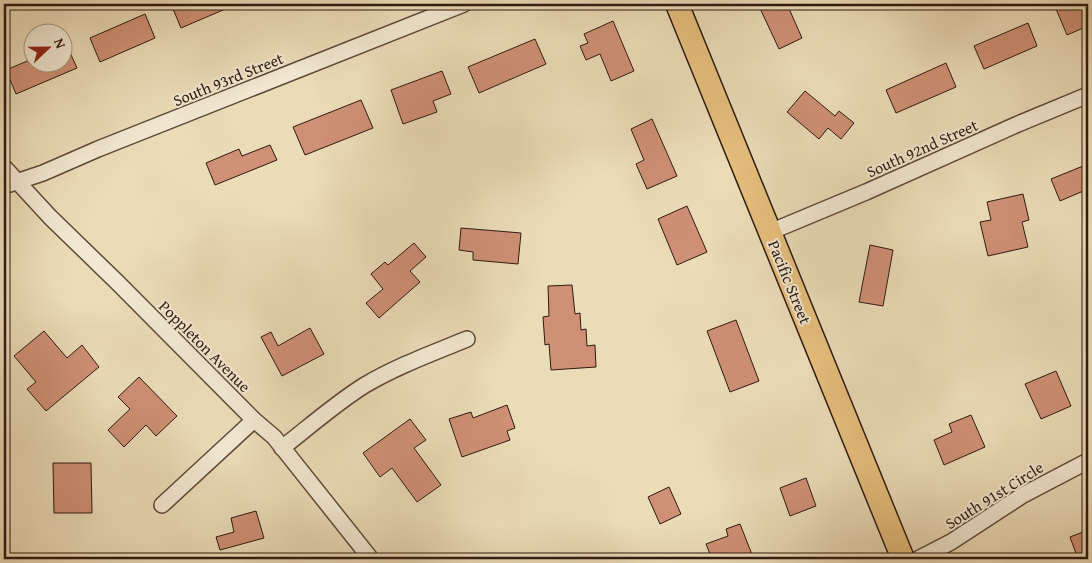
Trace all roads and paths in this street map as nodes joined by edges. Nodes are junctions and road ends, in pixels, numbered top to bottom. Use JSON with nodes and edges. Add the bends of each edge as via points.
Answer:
{"nodes":[{"id":1,"x":464,"y":4,"type":"edge"},
{"id":2,"x":678,"y":4,"type":"edge"},
{"id":3,"x":1088,"y":94,"type":"edge"},
{"id":4,"x":4,"y":167,"type":"edge"},
{"id":5,"x":10,"y":184,"type":"edge"},
{"id":6,"x":770,"y":232,"type":"junction"},
{"id":7,"x":467,"y":339,"type":"dead end"},
{"id":8,"x":254,"y":420,"type":"junction"},
{"id":9,"x":282,"y":448,"type":"junction"},
{"id":10,"x":1088,"y":461,"type":"edge"},
{"id":11,"x":162,"y":505,"type":"dead end"},
{"id":12,"x":371,"y":559,"type":"edge"},
{"id":13,"x":903,"y":559,"type":"edge"},
{"id":14,"x":918,"y":559,"type":"edge"}],
"edges":[{"from":1,"to":5,"type":"street","name":"South 93rd Street"},
{"from":2,"to":6,"type":"main road","name":"Pacific Street"},
{"from":3,"to":6,"type":"street","name":"South 92nd Street"},
{"from":4,"to":5,"type":"street","name":"Poppleton Avenue"},
{"from":5,"to":8,"type":"street","name":"Poppleton Avenue","via":[[50,217]]},
{"from":6,"to":13,"type":"main road","name":"Pacific Street"},
{"from":7,"to":9,"type":"street","via":[[366,385]]},
{"from":8,"to":9,"type":"street","name":"Poppleton Avenue"},
{"from":8,"to":11,"type":"street"},
{"from":9,"to":12,"type":"street","name":"Poppleton Avenue"},
{"from":10,"to":14,"type":"street","name":"South 91st Circle","via":[[1023,495]]}]}
